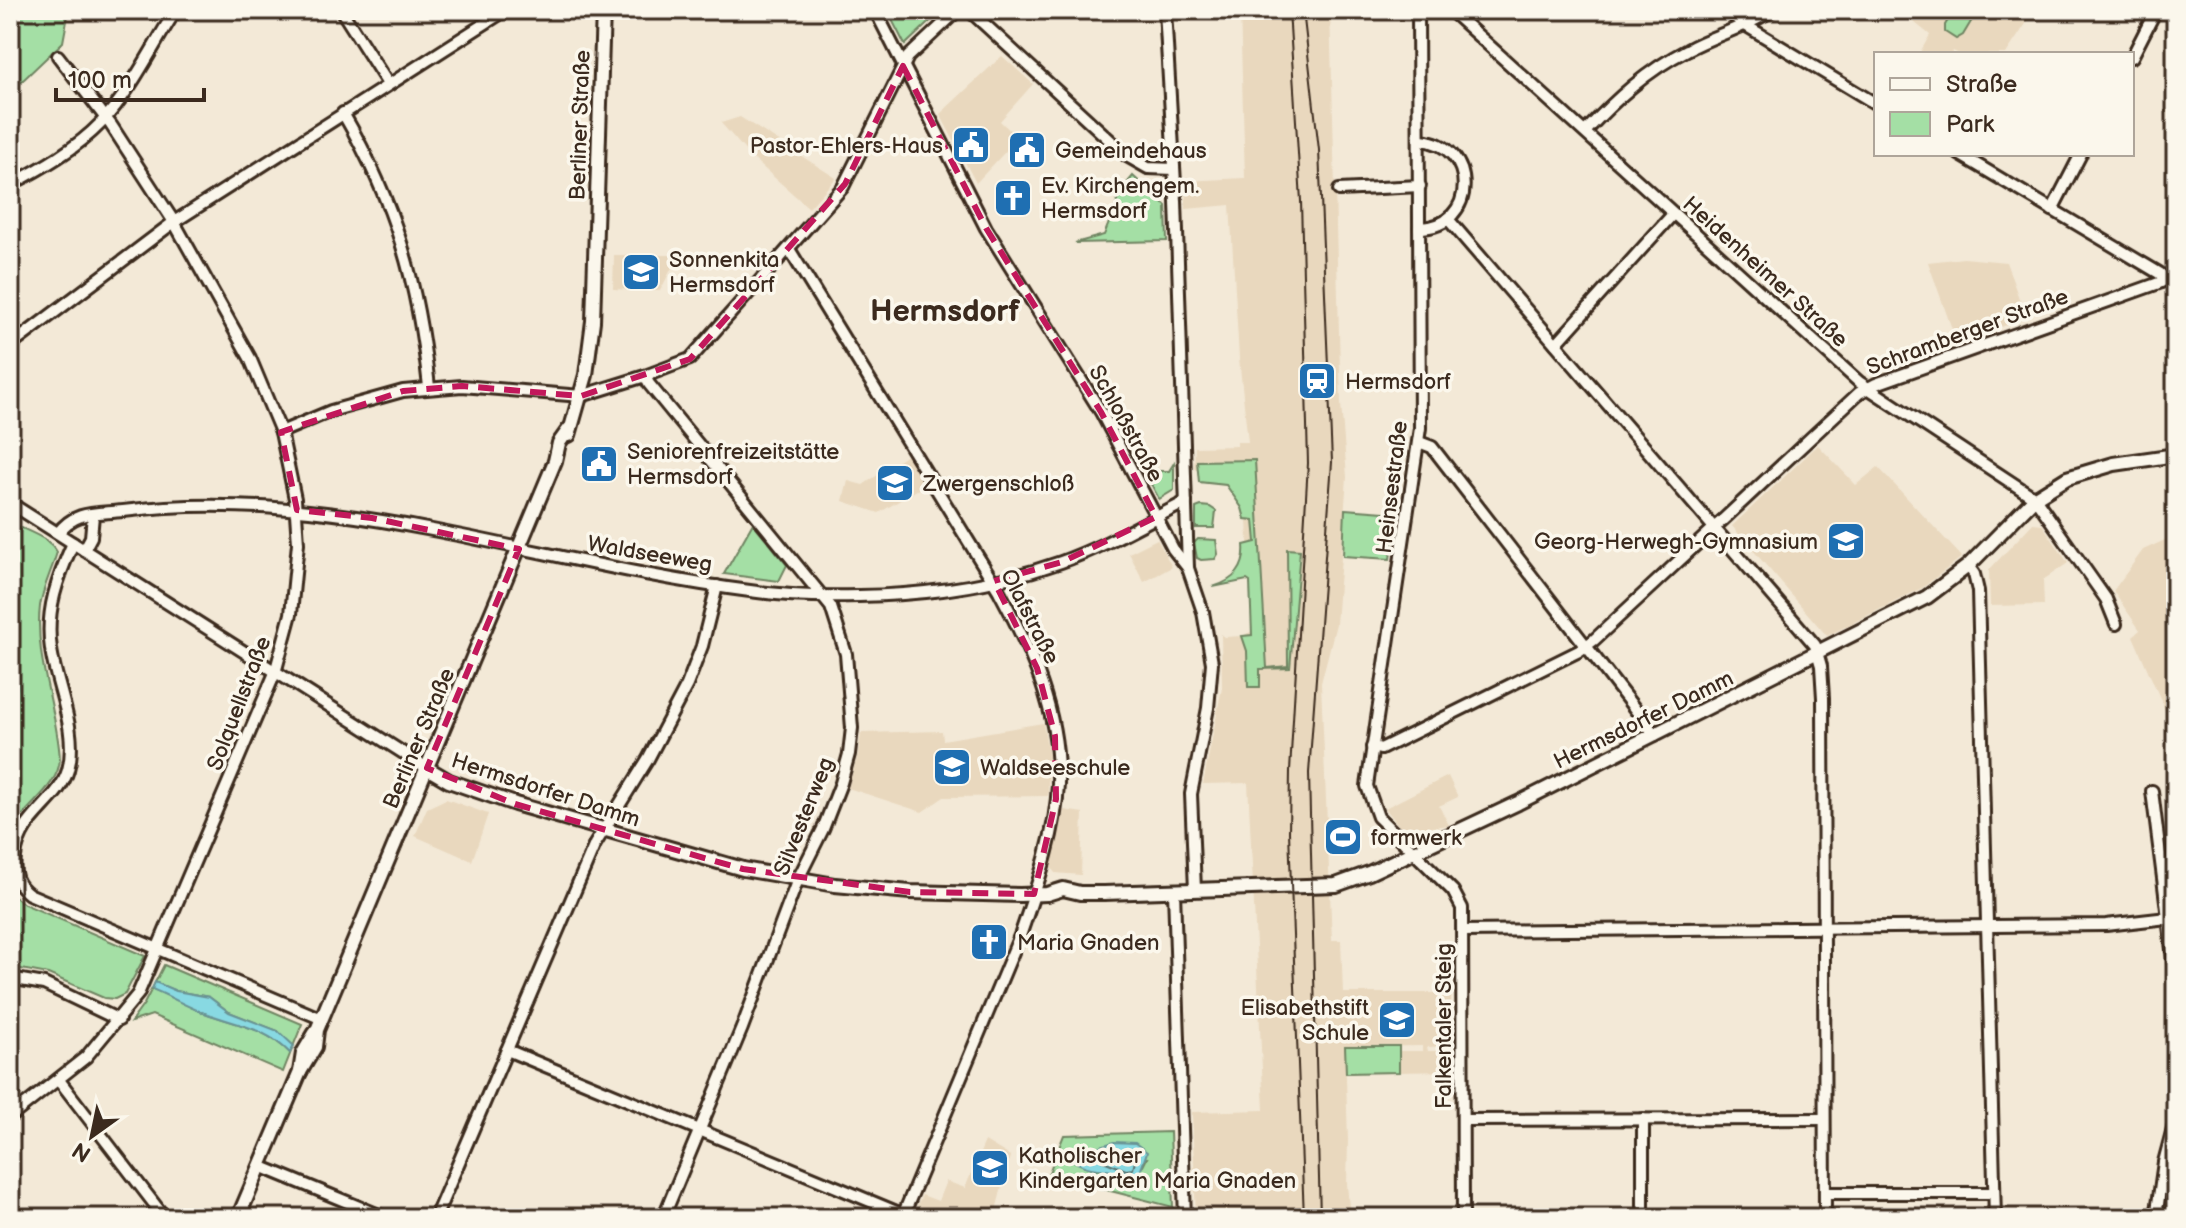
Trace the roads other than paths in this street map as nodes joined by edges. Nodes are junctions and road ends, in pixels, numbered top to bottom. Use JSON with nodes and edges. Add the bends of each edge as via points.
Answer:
{"nodes":[{"id":1,"x":176,"y":10,"type":"edge"},
{"id":2,"x":341,"y":10,"type":"edge"},
{"id":3,"x":506,"y":10,"type":"edge"},
{"id":4,"x":603,"y":10,"type":"edge"},
{"id":5,"x":875,"y":10,"type":"edge"},
{"id":6,"x":958,"y":10,"type":"edge"},
{"id":7,"x":969,"y":10,"type":"edge"},
{"id":8,"x":1165,"y":10,"type":"edge"},
{"id":9,"x":1418,"y":10,"type":"edge"},
{"id":10,"x":1450,"y":10,"type":"edge"},
{"id":11,"x":1726,"y":10,"type":"edge"},
{"id":12,"x":1772,"y":10,"type":"edge"},
{"id":13,"x":2156,"y":10,"type":"edge"},
{"id":14,"x":1745,"y":25,"type":"junction"},
{"id":15,"x":2134,"y":53,"type":"edge"},
{"id":16,"x":58,"y":56,"type":"dead end"},
{"id":17,"x":903,"y":66,"type":"junction"},
{"id":18,"x":388,"y":84,"type":"junction"},
{"id":19,"x":1874,"y":103,"type":"edge"},
{"id":20,"x":343,"y":113,"type":"junction"},
{"id":21,"x":106,"y":117,"type":"junction"},
{"id":22,"x":1585,"y":132,"type":"junction"},
{"id":23,"x":1420,"y":140,"type":"junction"},
{"id":24,"x":1962,"y":156,"type":"edge"},
{"id":25,"x":2080,"y":156,"type":"edge"},
{"id":26,"x":1174,"y":169,"type":"junction"},
{"id":27,"x":10,"y":185,"type":"edge"},
{"id":28,"x":1420,"y":186,"type":"junction"},
{"id":29,"x":1339,"y":190,"type":"dead end"},
{"id":30,"x":2052,"y":210,"type":"junction"},
{"id":31,"x":1673,"y":214,"type":"junction"},
{"id":32,"x":171,"y":217,"type":"junction"},
{"id":33,"x":1448,"y":219,"type":"junction"},
{"id":34,"x":1419,"y":228,"type":"junction"},
{"id":35,"x":789,"y":249,"type":"junction"},
{"id":36,"x":2172,"y":277,"type":"edge"},
{"id":37,"x":2176,"y":291,"type":"edge"},
{"id":38,"x":1556,"y":344,"type":"junction"},
{"id":39,"x":10,"y":346,"type":"edge"},
{"id":40,"x":645,"y":376,"type":"junction"},
{"id":41,"x":429,"y":387,"type":"junction"},
{"id":42,"x":1867,"y":388,"type":"junction"},
{"id":43,"x":581,"y":396,"type":"junction"},
{"id":44,"x":281,"y":432,"type":"junction"},
{"id":45,"x":1419,"y":442,"type":"junction"},
{"id":46,"x":2176,"y":455,"type":"edge"},
{"id":47,"x":2035,"y":498,"type":"junction"},
{"id":48,"x":1186,"y":502,"type":"junction"},
{"id":49,"x":10,"y":503,"type":"edge"},
{"id":50,"x":297,"y":510,"type":"junction"},
{"id":51,"x":93,"y":515,"type":"junction"},
{"id":52,"x":1156,"y":517,"type":"junction"},
{"id":53,"x":1713,"y":527,"type":"junction"},
{"id":54,"x":58,"y":533,"type":"junction"},
{"id":55,"x":73,"y":543,"type":"junction"},
{"id":56,"x":519,"y":549,"type":"junction"},
{"id":57,"x":84,"y":550,"type":"junction"},
{"id":58,"x":1968,"y":566,"type":"junction"},
{"id":59,"x":1188,"y":568,"type":"junction"},
{"id":60,"x":993,"y":581,"type":"junction"},
{"id":61,"x":717,"y":586,"type":"junction"},
{"id":62,"x":822,"y":596,"type":"junction"},
{"id":63,"x":2116,"y":624,"type":"dead end"},
{"id":64,"x":1586,"y":646,"type":"junction"},
{"id":65,"x":1818,"y":654,"type":"junction"},
{"id":66,"x":275,"y":673,"type":"junction"},
{"id":67,"x":1655,"y":735,"type":"junction"},
{"id":68,"x":1372,"y":747,"type":"junction"},
{"id":69,"x":427,"y":768,"type":"junction"},
{"id":70,"x":2152,"y":791,"type":"dead end"},
{"id":71,"x":602,"y":830,"type":"junction"},
{"id":72,"x":1415,"y":852,"type":"junction"},
{"id":73,"x":798,"y":879,"type":"junction"},
{"id":74,"x":1195,"y":890,"type":"junction"},
{"id":75,"x":1174,"y":891,"type":"junction"},
{"id":76,"x":1040,"y":894,"type":"junction"},
{"id":77,"x":2172,"y":917,"type":"edge"},
{"id":78,"x":1987,"y":927,"type":"junction"},
{"id":79,"x":1823,"y":928,"type":"junction"},
{"id":80,"x":1463,"y":931,"type":"junction"},
{"id":81,"x":158,"y":949,"type":"junction"},
{"id":82,"x":10,"y":978,"type":"edge"},
{"id":83,"x":2176,"y":981,"type":"edge"},
{"id":84,"x":119,"y":1020,"type":"junction"},
{"id":85,"x":320,"y":1025,"type":"junction"},
{"id":86,"x":507,"y":1050,"type":"junction"},
{"id":87,"x":59,"y":1080,"type":"junction"},
{"id":88,"x":10,"y":1117,"type":"edge"},
{"id":89,"x":2176,"y":1117,"type":"edge"},
{"id":90,"x":1643,"y":1119,"type":"junction"},
{"id":91,"x":1824,"y":1119,"type":"junction"},
{"id":92,"x":1463,"y":1120,"type":"junction"},
{"id":93,"x":700,"y":1131,"type":"junction"},
{"id":94,"x":260,"y":1166,"type":"junction"},
{"id":95,"x":1825,"y":1193,"type":"junction"},
{"id":96,"x":1994,"y":1193,"type":"junction"},
{"id":97,"x":905,"y":1217,"type":"edge"},
{"id":98,"x":165,"y":1218,"type":"edge"},
{"id":99,"x":238,"y":1218,"type":"edge"},
{"id":100,"x":386,"y":1218,"type":"edge"},
{"id":101,"x":435,"y":1218,"type":"edge"},
{"id":102,"x":663,"y":1218,"type":"edge"},
{"id":103,"x":1185,"y":1218,"type":"edge"},
{"id":104,"x":1463,"y":1218,"type":"edge"},
{"id":105,"x":1643,"y":1218,"type":"edge"},
{"id":106,"x":1825,"y":1218,"type":"edge"},
{"id":107,"x":1995,"y":1218,"type":"edge"},
{"id":108,"x":2156,"y":1218,"type":"edge"}],
"edges":[{"from":1,"to":21,"type":"street"},
{"from":2,"to":18,"type":"street"},
{"from":3,"to":18,"type":"street"},
{"from":4,"to":43,"type":"main road","name":"Berliner Straße","via":[[593,321]]},
{"from":5,"to":17,"type":"street","name":"Schloßstraße"},
{"from":6,"to":17,"type":"street"},
{"from":7,"to":26,"type":"street","via":[[1127,156],[1148,168]]},
{"from":8,"to":26,"type":"street"},
{"from":9,"to":23,"type":"street","name":"Heinsestraße"},
{"from":10,"to":22,"type":"street","name":"Heidenheimer Straße"},
{"from":11,"to":14,"type":"street"},
{"from":12,"to":14,"type":"street"},
{"from":13,"to":15,"type":"street"},
{"from":14,"to":19,"type":"street"},
{"from":14,"to":22,"type":"street","via":[[1652,70]]},
{"from":16,"to":21,"type":"street"},
{"from":17,"to":35,"type":"street","via":[[845,184]]},
{"from":17,"to":52,"type":"street","name":"Schloßstraße","via":[[986,228],[1101,412]]},
{"from":18,"to":20,"type":"street"},
{"from":20,"to":32,"type":"street"},
{"from":20,"to":41,"type":"street","via":[[379,178],[402,244],[416,295]]},
{"from":21,"to":27,"type":"street","via":[[53,161]]},
{"from":21,"to":32,"type":"street","name":"Solquellstraße"},
{"from":22,"to":31,"type":"street","name":"Heidenheimer Straße"},
{"from":23,"to":28,"type":"street","name":"Heinsestraße"},
{"from":23,"to":33,"type":"street","via":[[1443,146],[1463,173],[1461,203]]},
{"from":24,"to":30,"type":"street"},
{"from":25,"to":30,"type":"street"},
{"from":26,"to":48,"type":"street"},
{"from":28,"to":29,"type":"street"},
{"from":28,"to":34,"type":"street","name":"Heinsestraße"},
{"from":30,"to":36,"type":"street"},
{"from":31,"to":38,"type":"street"},
{"from":31,"to":42,"type":"street","name":"Heidenheimer Straße"},
{"from":32,"to":39,"type":"street"},
{"from":32,"to":44,"type":"street","name":"Solquellstraße","via":[[250,358]]},
{"from":33,"to":34,"type":"street"},
{"from":33,"to":38,"type":"street"},
{"from":34,"to":45,"type":"street","name":"Heinsestraße"},
{"from":35,"to":40,"type":"street","via":[[690,359]]},
{"from":35,"to":60,"type":"street","name":"Olafstraße"},
{"from":36,"to":37,"type":"street"},
{"from":36,"to":42,"type":"street","name":"Schramberger Straße"},
{"from":38,"to":53,"type":"street"},
{"from":40,"to":43,"type":"street"},
{"from":40,"to":62,"type":"street","name":"Silvesterweg"},
{"from":41,"to":43,"type":"street"},
{"from":41,"to":44,"type":"street","via":[[370,398]]},
{"from":42,"to":47,"type":"street","name":"Heidenheimer Straße"},
{"from":42,"to":53,"type":"street","name":"Schramberger Straße"},
{"from":43,"to":56,"type":"main road","name":"Berliner Straße","via":[[567,446],[555,461]]},
{"from":44,"to":50,"type":"street","name":"Solquellstraße"},
{"from":45,"to":64,"type":"street","via":[[1432,447]]},
{"from":45,"to":68,"type":"street","name":"Heinsestraße"},
{"from":46,"to":47,"type":"main road","name":"Hermsdorfer Damm","via":[[2092,469]]},
{"from":47,"to":58,"type":"main road","name":"Hermsdorfer Damm"},
{"from":47,"to":63,"type":"street","name":"Heidenheimer Straße","via":[[2106,599]]},
{"from":48,"to":52,"type":"street","name":"Waldseeweg"},
{"from":48,"to":59,"type":"street"},
{"from":49,"to":54,"type":"street","name":"Hermsdorfer Damm"},
{"from":50,"to":51,"type":"street","name":"Waldseeweg","via":[[179,506]]},
{"from":50,"to":56,"type":"street","name":"Waldseeweg","via":[[385,520]]},
{"from":50,"to":66,"type":"street","name":"Solquellstraße","via":[[296,587]]},
{"from":51,"to":54,"type":"street","name":"Waldseeweg","via":[[67,520]]},
{"from":51,"to":57,"type":"street"},
{"from":52,"to":59,"type":"street","name":"Schloßstraße"},
{"from":52,"to":60,"type":"street","name":"Waldseeweg","via":[[1062,562]]},
{"from":53,"to":64,"type":"street","name":"Schramberger Straße"},
{"from":53,"to":65,"type":"street"},
{"from":54,"to":55,"type":"street","name":"Hermsdorfer Damm"},
{"from":55,"to":57,"type":"street","name":"Hermsdorfer Damm"},
{"from":55,"to":81,"type":"street","via":[[51,603],[49,627],[67,720],[69,767],[22,831],[15,876],[29,894]]},
{"from":56,"to":61,"type":"street","name":"Waldseeweg"},
{"from":56,"to":69,"type":"main road","name":"Berliner Straße"},
{"from":57,"to":66,"type":"street","name":"Hermsdorfer Damm"},
{"from":58,"to":65,"type":"main road","name":"Hermsdorfer Damm","via":[[1927,597]]},
{"from":58,"to":78,"type":"street","via":[[1978,582]]},
{"from":59,"to":74,"type":"street","name":"Schloßstraße","via":[[1212,663],[1191,794]]},
{"from":60,"to":62,"type":"street","name":"Waldseeweg","via":[[907,594]]},
{"from":60,"to":76,"type":"street","name":"Olafstraße","via":[[1037,668],[1055,736],[1056,799]]},
{"from":61,"to":62,"type":"street","name":"Waldseeweg"},
{"from":61,"to":71,"type":"street","via":[[687,685]]},
{"from":62,"to":73,"type":"street","name":"Silvesterweg","via":[[831,607],[846,654],[852,728],[841,783]]},
{"from":64,"to":67,"type":"street"},
{"from":64,"to":68,"type":"street","name":"Schramberger Straße","via":[[1381,749]]},
{"from":65,"to":67,"type":"main road","name":"Hermsdorfer Damm"},
{"from":65,"to":79,"type":"street","via":[[1823,698]]},
{"from":66,"to":69,"type":"street","name":"Hermsdorfer Damm"},
{"from":66,"to":81,"type":"street","name":"Solquellstraße"},
{"from":67,"to":72,"type":"main road","name":"Hermsdorfer Damm"},
{"from":68,"to":72,"type":"street","name":"Heinsestraße","via":[[1367,786],[1372,807]]},
{"from":69,"to":71,"type":"main road","name":"Hermsdorfer Damm","via":[[459,785]]},
{"from":69,"to":85,"type":"main road","name":"Berliner Straße"},
{"from":70,"to":77,"type":"street"},
{"from":71,"to":73,"type":"main road","name":"Hermsdorfer Damm"},
{"from":71,"to":86,"type":"street"},
{"from":72,"to":74,"type":"main road","name":"Hermsdorfer Damm","via":[[1336,885]]},
{"from":72,"to":80,"type":"street","name":"Falkentaler Steig","via":[[1459,900]]},
{"from":73,"to":76,"type":"main road","name":"Hermsdorfer Damm","via":[[910,892]]},
{"from":73,"to":93,"type":"street","name":"Silvesterweg"},
{"from":74,"to":75,"type":"main road","name":"Hermsdorfer Damm"},
{"from":75,"to":76,"type":"main road","name":"Hermsdorfer Damm","via":[[1063,889]]},
{"from":75,"to":103,"type":"street"},
{"from":76,"to":97,"type":"street","name":"Olafstraße"},
{"from":77,"to":78,"type":"street","via":[[2106,925]]},
{"from":77,"to":83,"type":"street"},
{"from":78,"to":79,"type":"street"},
{"from":78,"to":96,"type":"street"},
{"from":79,"to":80,"type":"street"},
{"from":79,"to":91,"type":"street"},
{"from":80,"to":92,"type":"street","name":"Falkentaler Steig"},
{"from":81,"to":84,"type":"street","name":"Solquellstraße","via":[[138,994]]},
{"from":81,"to":85,"type":"street"},
{"from":82,"to":84,"type":"street","via":[[58,989]]},
{"from":84,"to":87,"type":"street","name":"Solquellstraße"},
{"from":85,"to":94,"type":"main road","name":"Berliner Straße","via":[[315,1047]]},
{"from":86,"to":93,"type":"street"},
{"from":86,"to":101,"type":"street"},
{"from":87,"to":88,"type":"street","name":"Solquellstraße"},
{"from":87,"to":98,"type":"street"},
{"from":89,"to":108,"type":"street"},
{"from":90,"to":91,"type":"street"},
{"from":90,"to":92,"type":"street"},
{"from":90,"to":105,"type":"street"},
{"from":91,"to":95,"type":"street"},
{"from":92,"to":104,"type":"street","name":"Falkentaler Steig"},
{"from":93,"to":97,"type":"street"},
{"from":93,"to":102,"type":"street","name":"Silvesterweg"},
{"from":94,"to":99,"type":"main road","name":"Berliner Straße"},
{"from":94,"to":100,"type":"street"},
{"from":95,"to":96,"type":"street"},
{"from":95,"to":106,"type":"street"},
{"from":96,"to":107,"type":"street"}]}
